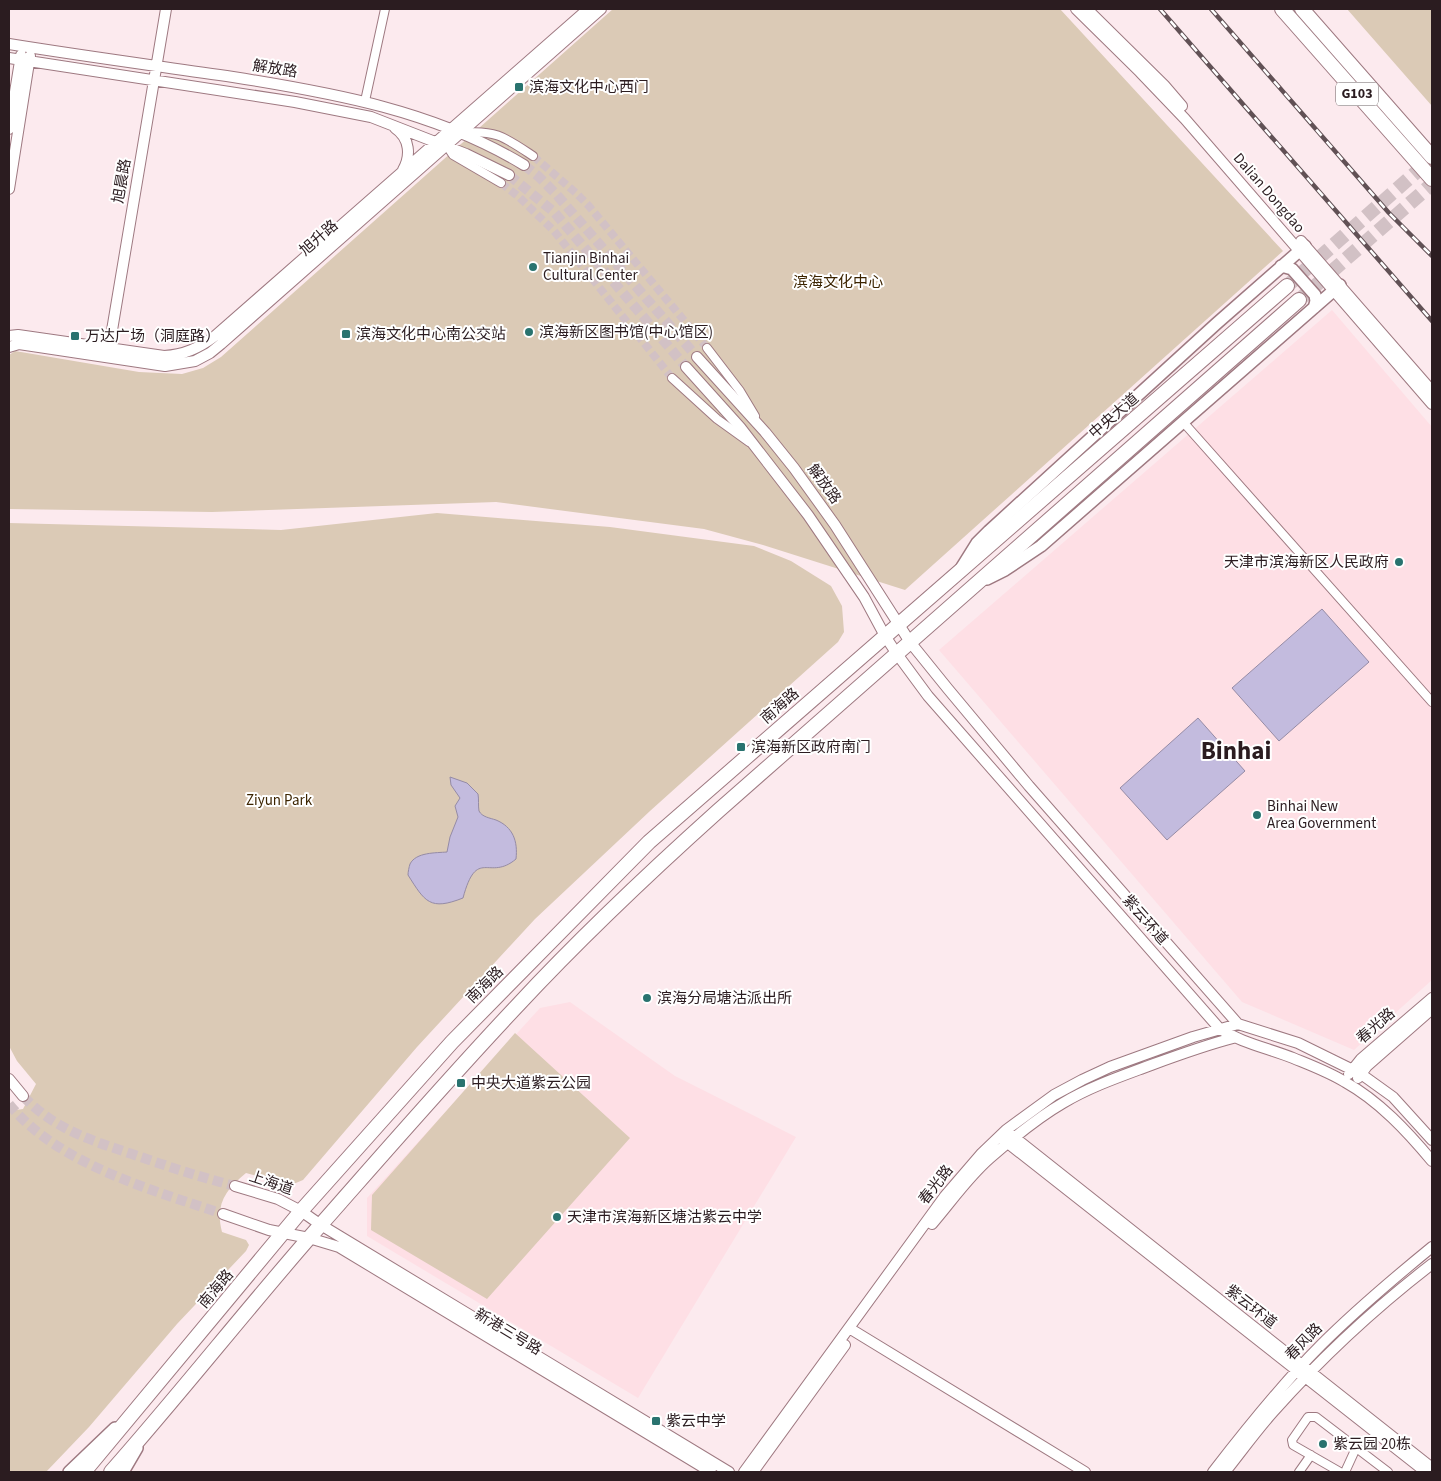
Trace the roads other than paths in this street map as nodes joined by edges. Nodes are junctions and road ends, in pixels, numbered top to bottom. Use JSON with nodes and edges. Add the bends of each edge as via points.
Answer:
{"nodes":[{"id":1,"x":166,"y":9,"type":"edge"},
{"id":2,"x":384,"y":9,"type":"edge"},
{"id":3,"x":588,"y":9,"type":"edge"},
{"id":4,"x":601,"y":9,"type":"edge"},
{"id":5,"x":1076,"y":9,"type":"edge"},
{"id":6,"x":1087,"y":9,"type":"edge"},
{"id":7,"x":1282,"y":9,"type":"edge"},
{"id":8,"x":1302,"y":9,"type":"edge"},
{"id":9,"x":9,"y":44,"type":"edge"},
{"id":10,"x":26,"y":47,"type":"junction"},
{"id":11,"x":9,"y":58,"type":"edge"},
{"id":12,"x":24,"y":60,"type":"junction"},
{"id":13,"x":157,"y":66,"type":"junction"},
{"id":14,"x":155,"y":80,"type":"junction"},
{"id":15,"x":365,"y":101,"type":"junction"},
{"id":16,"x":386,"y":122,"type":"junction"},
{"id":17,"x":9,"y":129,"type":"edge"},
{"id":18,"x":455,"y":131,"type":"junction"},
{"id":19,"x":442,"y":144,"type":"junction"},
{"id":20,"x":1429,"y":148,"type":"edge"},
{"id":21,"x":533,"y":156,"type":"tunnel mouth"},
{"id":22,"x":1412,"y":156,"type":"junction"},
{"id":23,"x":524,"y":165,"type":"tunnel mouth"},
{"id":24,"x":400,"y":175,"type":"junction"},
{"id":25,"x":505,"y":179,"type":"tunnel mouth"},
{"id":26,"x":1432,"y":180,"type":"edge"},
{"id":27,"x":9,"y":189,"type":"edge"},
{"id":28,"x":1302,"y":248,"type":"junction"},
{"id":29,"x":1281,"y":266,"type":"junction"},
{"id":30,"x":1286,"y":286,"type":"tunnel mouth"},
{"id":31,"x":1337,"y":288,"type":"junction"},
{"id":32,"x":1298,"y":300,"type":"tunnel mouth"},
{"id":33,"x":1314,"y":308,"type":"junction"},
{"id":34,"x":9,"y":336,"type":"edge"},
{"id":35,"x":9,"y":347,"type":"edge"},
{"id":36,"x":707,"y":348,"type":"tunnel mouth"},
{"id":37,"x":108,"y":353,"type":"junction"},
{"id":38,"x":697,"y":357,"type":"tunnel mouth"},
{"id":39,"x":686,"y":367,"type":"tunnel mouth"},
{"id":40,"x":672,"y":378,"type":"tunnel mouth"},
{"id":41,"x":1432,"y":391,"type":"edge"},
{"id":42,"x":1432,"y":404,"type":"edge"},
{"id":43,"x":1184,"y":422,"type":"junction"},
{"id":44,"x":765,"y":432,"type":"junction"},
{"id":45,"x":754,"y":446,"type":"junction"},
{"id":46,"x":960,"y":569,"type":"junction"},
{"id":47,"x":974,"y":585,"type":"junction"},
{"id":48,"x":898,"y":624,"type":"junction"},
{"id":49,"x":885,"y":636,"type":"junction"},
{"id":50,"x":910,"y":642,"type":"junction"},
{"id":51,"x":897,"y":654,"type":"junction"},
{"id":52,"x":1432,"y":702,"type":"edge"},
{"id":53,"x":1432,"y":998,"type":"edge"},
{"id":54,"x":1432,"y":1009,"type":"edge"},
{"id":55,"x":1238,"y":1024,"type":"junction"},
{"id":56,"x":1219,"y":1028,"type":"junction"},
{"id":57,"x":1233,"y":1038,"type":"junction"},
{"id":58,"x":1356,"y":1071,"type":"junction"},
{"id":59,"x":9,"y":1079,"type":"edge"},
{"id":60,"x":1348,"y":1083,"type":"junction"},
{"id":61,"x":23,"y":1096,"type":"tunnel mouth"},
{"id":62,"x":1007,"y":1137,"type":"junction"},
{"id":63,"x":1432,"y":1140,"type":"edge"},
{"id":64,"x":1432,"y":1160,"type":"edge"},
{"id":65,"x":235,"y":1186,"type":"tunnel mouth"},
{"id":66,"x":301,"y":1211,"type":"junction"},
{"id":67,"x":223,"y":1214,"type":"tunnel mouth"},
{"id":68,"x":321,"y":1225,"type":"junction"},
{"id":69,"x":283,"y":1233,"type":"junction"},
{"id":70,"x":309,"y":1238,"type":"junction"},
{"id":71,"x":1432,"y":1247,"type":"edge"},
{"id":72,"x":1432,"y":1264,"type":"edge"},
{"id":73,"x":851,"y":1330,"type":"junction"},
{"id":74,"x":1303,"y":1373,"type":"junction"},
{"id":75,"x":1291,"y":1386,"type":"junction"},
{"id":76,"x":1322,"y":1386,"type":"junction"},
{"id":77,"x":136,"y":1411,"type":"junction"},
{"id":78,"x":148,"y":1431,"type":"junction"},
{"id":79,"x":1356,"y":1448,"type":"junction"},
{"id":80,"x":1311,"y":1455,"type":"junction"},
{"id":81,"x":1432,"y":1468,"type":"edge"},
{"id":82,"x":69,"y":1472,"type":"edge"},
{"id":83,"x":84,"y":1472,"type":"edge"},
{"id":84,"x":112,"y":1472,"type":"edge"},
{"id":85,"x":123,"y":1472,"type":"edge"},
{"id":86,"x":711,"y":1472,"type":"edge"},
{"id":87,"x":729,"y":1472,"type":"edge"},
{"id":88,"x":744,"y":1472,"type":"edge"},
{"id":89,"x":753,"y":1472,"type":"edge"},
{"id":90,"x":1085,"y":1472,"type":"edge"},
{"id":91,"x":1214,"y":1472,"type":"edge"},
{"id":92,"x":1225,"y":1472,"type":"edge"},
{"id":93,"x":1299,"y":1472,"type":"edge"},
{"id":94,"x":1340,"y":1472,"type":"edge"},
{"id":95,"x":1344,"y":1472,"type":"edge"},
{"id":96,"x":1388,"y":1472,"type":"edge"},
{"id":97,"x":1426,"y":1472,"type":"edge"}],
"edges":[{"from":1,"to":13,"type":"street","name":"旭晨路"},
{"from":2,"to":15,"type":"street"},
{"from":3,"to":18,"type":"street","name":"旭升路"},
{"from":4,"to":18,"type":"street","name":"旭升路"},
{"from":5,"to":28,"type":"street","name":"Dalian Dongdao","via":[[1185,119]]},
{"from":6,"to":28,"type":"street","name":"Dalian Dongdao","via":[[1164,85]]},
{"from":7,"to":22,"type":"highway","number":"G103"},
{"from":8,"to":20,"type":"highway","number":"G103"},
{"from":9,"to":10,"type":"street","name":"解放路"},
{"from":10,"to":12,"type":"street"},
{"from":10,"to":13,"type":"street","name":"解放路"},
{"from":11,"to":12,"type":"street","name":"解放路"},
{"from":12,"to":14,"type":"street","name":"解放路"},
{"from":12,"to":17,"type":"street"},
{"from":12,"to":27,"type":"street"},
{"from":13,"to":14,"type":"street","name":"旭晨路"},
{"from":13,"to":15,"type":"street","name":"解放路"},
{"from":14,"to":16,"type":"street","name":"解放路","via":[[323,107]]},
{"from":14,"to":37,"type":"street","name":"旭晨路"},
{"from":15,"to":18,"type":"street","name":"解放路"},
{"from":16,"to":19,"type":"street","name":"解放路"},
{"from":16,"to":24,"type":"street","via":[[400,131],[407,143],[408,159]]},
{"from":18,"to":19,"type":"street","name":"旭升路"},
{"from":18,"to":21,"type":"street","via":[[490,133]]},
{"from":18,"to":23,"type":"street","name":"解放路"},
{"from":19,"to":24,"type":"street","name":"旭升路"},
{"from":19,"to":25,"type":"street","name":"解放路","via":[[483,161]]},
{"from":19,"to":37,"type":"street","name":"旭升路","via":[[210,353],[195,361],[165,366]]},
{"from":20,"to":22,"type":"main road"},
{"from":22,"to":26,"type":"highway","number":"G103"},
{"from":24,"to":37,"type":"street","name":"旭升路","via":[[202,345],[172,356]]},
{"from":28,"to":29,"type":"main road"},
{"from":28,"to":31,"type":"street","name":"Dalian Dongdao"},
{"from":29,"to":33,"type":"main road","via":[[1292,269],[1315,295]]},
{"from":29,"to":46,"type":"main road","via":[[989,531]]},
{"from":30,"to":46,"type":"highway","name":"中央大道"},
{"from":31,"to":33,"type":"main road"},
{"from":31,"to":41,"type":"street","name":"Dalian Dongdao"},
{"from":31,"to":42,"type":"street","name":"Dalian Dongdao"},
{"from":32,"to":47,"type":"highway"},
{"from":33,"to":43,"type":"main road"},
{"from":34,"to":37,"type":"street","name":"旭升路"},
{"from":35,"to":37,"type":"street","name":"旭升路","via":[[19,344]]},
{"from":36,"to":44,"type":"street","via":[[740,391]]},
{"from":38,"to":44,"type":"street","name":"解放路"},
{"from":39,"to":45,"type":"street"},
{"from":40,"to":45,"type":"street","via":[[717,419]]},
{"from":43,"to":47,"type":"main road","via":[[1041,546],[1005,570]]},
{"from":43,"to":52,"type":"street"},
{"from":44,"to":48,"type":"street","name":"解放路","via":[[835,525]]},
{"from":45,"to":49,"type":"street","via":[[837,556]]},
{"from":46,"to":48,"type":"highway","name":"南海路"},
{"from":47,"to":50,"type":"highway"},
{"from":48,"to":49,"type":"highway","name":"南海路"},
{"from":48,"to":50,"type":"street","name":"解放路"},
{"from":49,"to":51,"type":"street","name":"紫云环道"},
{"from":49,"to":66,"type":"highway","name":"南海路","via":[[649,842],[452,1042]]},
{"from":50,"to":51,"type":"highway"},
{"from":50,"to":55,"type":"street","name":"紫云环道","via":[[1029,786]]},
{"from":51,"to":56,"type":"street","name":"紫云环道","via":[[952,724]]},
{"from":51,"to":68,"type":"highway","via":[[668,856],[578,942],[433,1097]]},
{"from":53,"to":58,"type":"street","name":"春光路"},
{"from":54,"to":58,"type":"street","name":"春光路","via":[[1367,1066]]},
{"from":55,"to":56,"type":"street","name":"春光路"},
{"from":55,"to":58,"type":"street","via":[[1298,1043]]},
{"from":56,"to":57,"type":"street","name":"紫云环道"},
{"from":56,"to":62,"type":"street","name":"春光路","via":[[1082,1080],[1034,1108]]},
{"from":57,"to":60,"type":"street","name":"紫云环道","via":[[1277,1051]]},
{"from":57,"to":62,"type":"street","name":"春光路","via":[[1202,1046],[1091,1088]]},
{"from":58,"to":60,"type":"street","name":"春光路"},
{"from":58,"to":63,"type":"street","via":[[1392,1097]]},
{"from":59,"to":61,"type":"street"},
{"from":60,"to":64,"type":"street","name":"紫云环道","via":[[1400,1125]]},
{"from":62,"to":73,"type":"street","name":"春光路","via":[[982,1153],[945,1196]]},
{"from":62,"to":74,"type":"street","name":"紫云环道"},
{"from":65,"to":66,"type":"street","name":"上海道","via":[[278,1199]]},
{"from":66,"to":68,"type":"street","name":"上海道"},
{"from":66,"to":69,"type":"highway","name":"南海路"},
{"from":67,"to":69,"type":"street"},
{"from":68,"to":70,"type":"highway"},
{"from":68,"to":87,"type":"street","name":"新港三号路"},
{"from":69,"to":70,"type":"street","name":"新港三号路"},
{"from":69,"to":77,"type":"highway","name":"南海路"},
{"from":70,"to":78,"type":"highway"},
{"from":70,"to":86,"type":"street","name":"新港三号路","via":[[339,1247]]},
{"from":71,"to":74,"type":"street","name":"春风路","via":[[1360,1308]]},
{"from":72,"to":74,"type":"street","name":"春风路"},
{"from":73,"to":88,"type":"street","name":"春光路"},
{"from":73,"to":89,"type":"street","name":"春光路"},
{"from":73,"to":90,"type":"street"},
{"from":74,"to":75,"type":"street","name":"春风路"},
{"from":74,"to":76,"type":"street","name":"紫云环道"},
{"from":75,"to":76,"type":"street"},
{"from":75,"to":91,"type":"street","name":"春风路","via":[[1258,1415]]},
{"from":75,"to":92,"type":"street","name":"春风路"},
{"from":76,"to":81,"type":"street","name":"紫云环道"},
{"from":76,"to":97,"type":"street","name":"紫云环道"},
{"from":77,"to":82,"type":"main road"},
{"from":77,"to":83,"type":"highway","name":"南海路"},
{"from":78,"to":84,"type":"highway"},
{"from":78,"to":85,"type":"main road"},
{"from":79,"to":80,"type":"street","via":[[1316,1417],[1308,1417],[1292,1440],[1293,1445]]},
{"from":79,"to":95,"type":"street"},
{"from":79,"to":96,"type":"street"},
{"from":80,"to":93,"type":"street"},
{"from":80,"to":94,"type":"street"}]}
